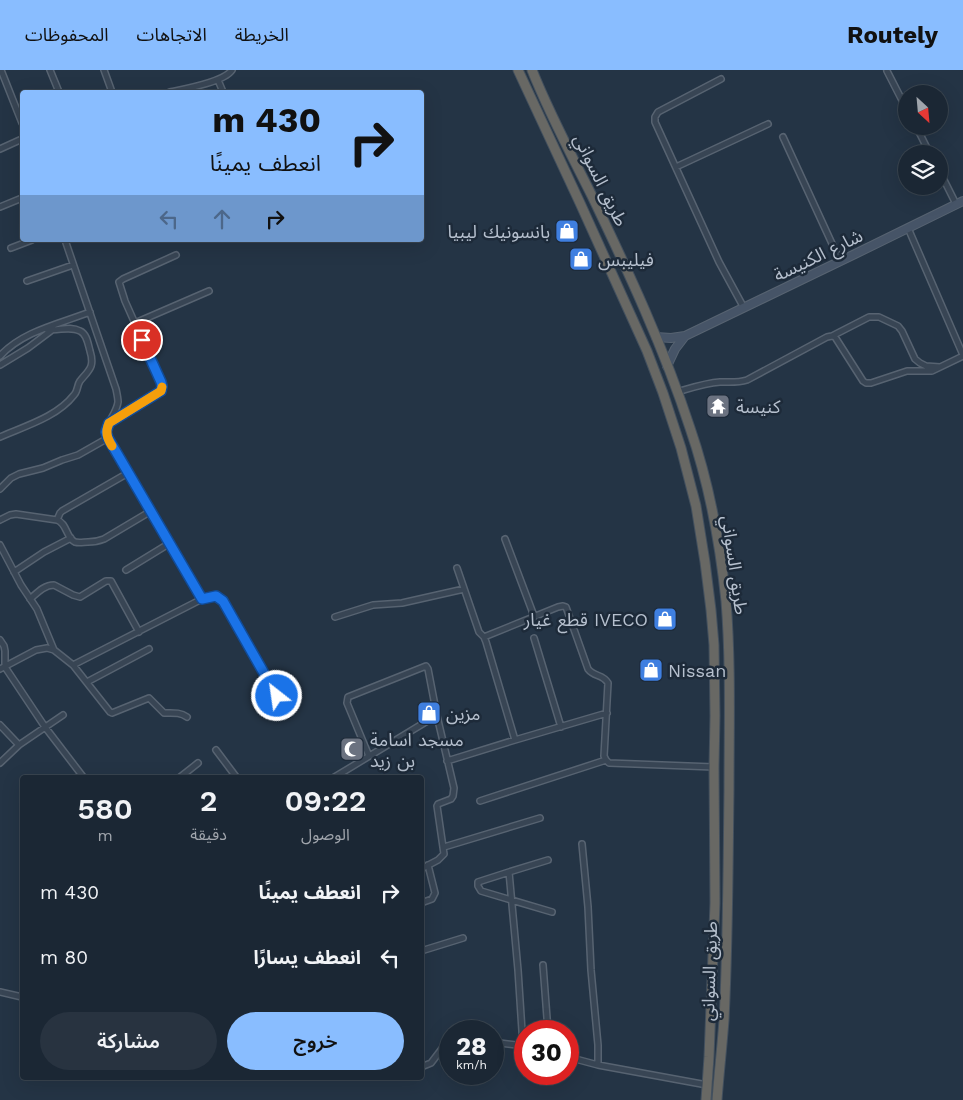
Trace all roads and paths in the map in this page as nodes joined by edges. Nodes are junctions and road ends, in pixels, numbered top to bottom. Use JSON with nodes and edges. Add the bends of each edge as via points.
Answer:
{"nodes":[{"id":1,"x":1,"y":70,"type":"edge"},
{"id":2,"x":50,"y":70,"type":"edge"},
{"id":3,"x":104,"y":70,"type":"edge"},
{"id":4,"x":232,"y":70,"type":"edge"},
{"id":5,"x":518,"y":70,"type":"edge"},
{"id":6,"x":532,"y":70,"type":"edge"},
{"id":7,"x":887,"y":71,"type":"edge"},
{"id":8,"x":720,"y":79,"type":"dead end"},
{"id":9,"x":218,"y":80,"type":"junction"},
{"id":10,"x":58,"y":90,"type":"edge"},
{"id":11,"x":111,"y":90,"type":"edge"},
{"id":12,"x":178,"y":90,"type":"edge"},
{"id":13,"x":222,"y":90,"type":"edge"},
{"id":14,"x":898,"y":92,"type":"edge"},
{"id":15,"x":20,"y":119,"type":"edge"},
{"id":16,"x":768,"y":124,"type":"dead end"},
{"id":17,"x":783,"y":137,"type":"dead end"},
{"id":18,"x":20,"y":140,"type":"edge"},
{"id":19,"x":0,"y":149,"type":"edge"},
{"id":20,"x":676,"y":167,"type":"junction"},
{"id":21,"x":948,"y":184,"type":"edge"},
{"id":22,"x":20,"y":199,"type":"edge"},
{"id":23,"x":960,"y":202,"type":"edge"},
{"id":24,"x":0,"y":207,"type":"edge"},
{"id":25,"x":908,"y":228,"type":"junction"},
{"id":26,"x":27,"y":242,"type":"edge"},
{"id":27,"x":66,"y":242,"type":"edge"},
{"id":28,"x":12,"y":248,"type":"dead end"},
{"id":29,"x":176,"y":256,"type":"dead end"},
{"id":30,"x":840,"y":261,"type":"junction"},
{"id":31,"x":73,"y":265,"type":"junction"},
{"id":32,"x":27,"y":280,"type":"dead end"},
{"id":33,"x":209,"y":291,"type":"dead end"},
{"id":34,"x":744,"y":308,"type":"junction"},
{"id":35,"x":90,"y":312,"type":"junction"},
{"id":36,"x":135,"y":323,"type":"junction"},
{"id":37,"x":46,"y":329,"type":"junction"},
{"id":38,"x":52,"y":330,"type":"junction"},
{"id":39,"x":685,"y":336,"type":"junction"},
{"id":40,"x":832,"y":336,"type":"junction"},
{"id":41,"x":656,"y":337,"type":"junction"},
{"id":42,"x":0,"y":356,"type":"edge"},
{"id":43,"x":963,"y":356,"type":"edge"},
{"id":44,"x":0,"y":365,"type":"edge"},
{"id":45,"x":667,"y":366,"type":"junction"},
{"id":46,"x":941,"y":367,"type":"junction"},
{"id":47,"x":677,"y":392,"type":"junction"},
{"id":48,"x":109,"y":423,"type":"junction"},
{"id":49,"x":0,"y":437,"type":"edge"},
{"id":50,"x":108,"y":438,"type":"junction"},
{"id":51,"x":128,"y":473,"type":"junction"},
{"id":52,"x":0,"y":489,"type":"edge"},
{"id":53,"x":152,"y":511,"type":"junction"},
{"id":54,"x":0,"y":520,"type":"edge"},
{"id":55,"x":57,"y":520,"type":"junction"},
{"id":56,"x":71,"y":538,"type":"junction"},
{"id":57,"x":506,"y":539,"type":"dead end"},
{"id":58,"x":170,"y":544,"type":"junction"},
{"id":59,"x":0,"y":545,"type":"edge"},
{"id":60,"x":457,"y":568,"type":"dead end"},
{"id":61,"x":126,"y":570,"type":"dead end"},
{"id":62,"x":14,"y":572,"type":"junction"},
{"id":63,"x":464,"y":589,"type":"junction"},
{"id":64,"x":30,"y":599,"type":"junction"},
{"id":65,"x":202,"y":599,"type":"junction"},
{"id":66,"x":534,"y":616,"type":"junction"},
{"id":67,"x":335,"y":617,"type":"dead end"},
{"id":68,"x":139,"y":632,"type":"junction"},
{"id":69,"x":484,"y":637,"type":"junction"},
{"id":70,"x":534,"y":638,"type":"dead end"},
{"id":71,"x":0,"y":640,"type":"edge"},
{"id":72,"x":148,"y":649,"type":"dead end"},
{"id":73,"x":54,"y":650,"type":"junction"},
{"id":74,"x":73,"y":665,"type":"junction"},
{"id":75,"x":2,"y":668,"type":"edge"},
{"id":76,"x":87,"y":682,"type":"junction"},
{"id":77,"x":277,"y":696,"type":"dead end"},
{"id":78,"x":607,"y":713,"type":"junction"},
{"id":79,"x":64,"y":715,"type":"dead end"},
{"id":80,"x":436,"y":716,"type":"junction"},
{"id":81,"x":187,"y":717,"type":"dead end"},
{"id":82,"x":0,"y":724,"type":"edge"},
{"id":83,"x":45,"y":727,"type":"junction"},
{"id":84,"x":561,"y":727,"type":"junction"},
{"id":85,"x":515,"y":740,"type":"junction"},
{"id":86,"x":19,"y":745,"type":"junction"},
{"id":87,"x":216,"y":750,"type":"dead end"},
{"id":88,"x":369,"y":756,"type":"junction"},
{"id":89,"x":606,"y":760,"type":"junction"},
{"id":90,"x":448,"y":761,"type":"junction"},
{"id":91,"x":0,"y":763,"type":"edge"},
{"id":92,"x":198,"y":763,"type":"dead end"},
{"id":93,"x":714,"y":767,"type":"junction"},
{"id":94,"x":82,"y":775,"type":"edge"},
{"id":95,"x":183,"y":775,"type":"edge"},
{"id":96,"x":235,"y":775,"type":"edge"},
{"id":97,"x":338,"y":775,"type":"edge"},
{"id":98,"x":480,"y":801,"type":"dead end"},
{"id":99,"x":540,"y":818,"type":"dead end"},
{"id":100,"x":582,"y":844,"type":"dead end"},
{"id":101,"x":444,"y":847,"type":"junction"},
{"id":102,"x":548,"y":860,"type":"dead end"},
{"id":103,"x":428,"y":865,"type":"junction"},
{"id":104,"x":424,"y":867,"type":"edge"},
{"id":105,"x":509,"y":872,"type":"junction"},
{"id":106,"x":512,"y":900,"type":"junction"},
{"id":107,"x":424,"y":902,"type":"edge"},
{"id":108,"x":552,"y":912,"type":"dead end"},
{"id":109,"x":463,"y":938,"type":"dead end"},
{"id":110,"x":424,"y":951,"type":"edge"},
{"id":111,"x":543,"y":966,"type":"dead end"},
{"id":112,"x":0,"y":992,"type":"edge"},
{"id":113,"x":20,"y":997,"type":"edge"},
{"id":114,"x":522,"y":1020,"type":"edge"},
{"id":115,"x":547,"y":1020,"type":"edge"},
{"id":116,"x":439,"y":1052,"type":"edge"},
{"id":117,"x":579,"y":1060,"type":"edge"},
{"id":118,"x":598,"y":1065,"type":"junction"},
{"id":119,"x":424,"y":1066,"type":"edge"},
{"id":120,"x":707,"y":1084,"type":"junction"},
{"id":121,"x":706,"y":1100,"type":"edge"},
{"id":122,"x":717,"y":1100,"type":"edge"}],
"edges":[{"from":1,"to":15,"type":"street"},
{"from":2,"to":10,"type":"street"},
{"from":3,"to":11,"type":"street"},
{"from":4,"to":9,"type":"street"},
{"from":5,"to":93,"type":"highway","name":"طريق السواني","via":[[647,351],[683,456],[696,506],[711,610]]},
{"from":6,"to":41,"type":"highway","name":"طريق السواني"},
{"from":7,"to":14,"type":"street"},
{"from":8,"to":20,"type":"street","via":[[658,112],[655,117]]},
{"from":9,"to":12,"type":"street"},
{"from":9,"to":13,"type":"street"},
{"from":16,"to":20,"type":"street"},
{"from":17,"to":30,"type":"street"},
{"from":18,"to":19,"type":"street"},
{"from":20,"to":34,"type":"street","via":[[719,262]]},
{"from":21,"to":23,"type":"street"},
{"from":22,"to":24,"type":"street"},
{"from":23,"to":25,"type":"main road","name":"شارع الكنيسة"},
{"from":25,"to":30,"type":"main road","name":"شارع الكنيسة"},
{"from":25,"to":43,"type":"street"},
{"from":26,"to":28,"type":"street"},
{"from":27,"to":31,"type":"street"},
{"from":29,"to":36,"type":"street","via":[[119,282]]},
{"from":30,"to":34,"type":"main road","name":"شارع الكنيسة"},
{"from":31,"to":32,"type":"street"},
{"from":31,"to":35,"type":"street"},
{"from":33,"to":36,"type":"street"},
{"from":34,"to":39,"type":"main road","name":"شارع الكنيسة"},
{"from":35,"to":37,"type":"street"},
{"from":35,"to":48,"type":"street","via":[[118,400]]},
{"from":36,"to":48,"type":"street","via":[[162,389]]},
{"from":37,"to":38,"type":"street"},
{"from":37,"to":42,"type":"street","via":[[26,336]]},
{"from":38,"to":44,"type":"street"},
{"from":38,"to":49,"type":"street","via":[[72,328],[85,334],[92,358],[91,367],[79,382],[77,392],[65,405]]},
{"from":39,"to":41,"type":"main road","name":"شارع الكنيسة"},
{"from":39,"to":45,"type":"main road"},
{"from":40,"to":46,"type":"street","via":[[866,383],[907,370],[932,371]]},
{"from":40,"to":46,"type":"street","via":[[869,317],[879,317],[898,326],[915,359],[926,366]]},
{"from":40,"to":47,"type":"street","via":[[747,380],[704,384]]},
{"from":41,"to":45,"type":"highway","name":"طريق السواني"},
{"from":43,"to":46,"type":"street"},
{"from":45,"to":47,"type":"highway","name":"طريق السواني"},
{"from":47,"to":122,"type":"highway","name":"طريق السواني","via":[[699,457],[711,509],[721,560],[727,627],[728,903],[724,1021]]},
{"from":48,"to":50,"type":"street"},
{"from":50,"to":51,"type":"street"},
{"from":50,"to":52,"type":"street","via":[[78,454],[18,474]]},
{"from":51,"to":53,"type":"street"},
{"from":51,"to":55,"type":"street","via":[[62,511]]},
{"from":53,"to":56,"type":"street","via":[[99,541],[77,542]]},
{"from":53,"to":58,"type":"street"},
{"from":54,"to":55,"type":"street","via":[[16,514]]},
{"from":55,"to":56,"type":"street","via":[[62,522]]},
{"from":56,"to":62,"type":"street"},
{"from":57,"to":66,"type":"street"},
{"from":58,"to":61,"type":"street"},
{"from":58,"to":65,"type":"street"},
{"from":59,"to":62,"type":"street"},
{"from":60,"to":63,"type":"street"},
{"from":62,"to":64,"type":"street"},
{"from":63,"to":67,"type":"street","via":[[402,603],[373,605]]},
{"from":63,"to":69,"type":"street","via":[[479,632]]},
{"from":64,"to":68,"type":"street","via":[[51,585],[80,598],[110,580]]},
{"from":64,"to":73,"type":"street"},
{"from":65,"to":68,"type":"street"},
{"from":65,"to":77,"type":"street","via":[[216,596],[223,601]]},
{"from":66,"to":69,"type":"street"},
{"from":66,"to":78,"type":"street","via":[[566,607],[588,669],[608,683]]},
{"from":68,"to":74,"type":"street"},
{"from":69,"to":85,"type":"street"},
{"from":70,"to":84,"type":"street"},
{"from":71,"to":75,"type":"street","via":[[5,651]]},
{"from":72,"to":76,"type":"street"},
{"from":73,"to":74,"type":"street"},
{"from":73,"to":75,"type":"street","via":[[36,650]]},
{"from":74,"to":76,"type":"street"},
{"from":75,"to":83,"type":"street"},
{"from":76,"to":81,"type":"street","via":[[112,713],[149,698],[164,713],[179,713]]},
{"from":78,"to":84,"type":"street"},
{"from":78,"to":89,"type":"street"},
{"from":79,"to":83,"type":"street"},
{"from":80,"to":88,"type":"street"},
{"from":80,"to":88,"type":"street","via":[[426,666],[348,697],[347,703]]},
{"from":80,"to":90,"type":"street"},
{"from":82,"to":86,"type":"street"},
{"from":83,"to":86,"type":"street"},
{"from":83,"to":94,"type":"street"},
{"from":84,"to":85,"type":"street"},
{"from":85,"to":90,"type":"street"},
{"from":86,"to":91,"type":"street"},
{"from":87,"to":96,"type":"street"},
{"from":88,"to":97,"type":"street"},
{"from":89,"to":93,"type":"street","via":[[609,763]]},
{"from":89,"to":98,"type":"street"},
{"from":90,"to":101,"type":"street","via":[[454,793],[451,799],[438,804],[437,808]]},
{"from":92,"to":95,"type":"street"},
{"from":93,"to":120,"type":"highway","name":"طريق السواني","via":[[715,903]]},
{"from":99,"to":101,"type":"street"},
{"from":100,"to":118,"type":"street"},
{"from":101,"to":103,"type":"street","via":[[442,857]]},
{"from":102,"to":105,"type":"street"},
{"from":103,"to":104,"type":"street"},
{"from":103,"to":107,"type":"street","via":[[435,893],[432,899]]},
{"from":105,"to":106,"type":"street"},
{"from":105,"to":106,"type":"street","via":[[478,882],[478,886],[481,891]]},
{"from":106,"to":108,"type":"street"},
{"from":106,"to":114,"type":"street"},
{"from":109,"to":110,"type":"street"},
{"from":111,"to":115,"type":"street"},
{"from":112,"to":113,"type":"street"},
{"from":116,"to":119,"type":"street","via":[[431,1063]]},
{"from":117,"to":118,"type":"street"},
{"from":118,"to":120,"type":"street"},
{"from":120,"to":121,"type":"highway","name":"طريق السواني"}]}
